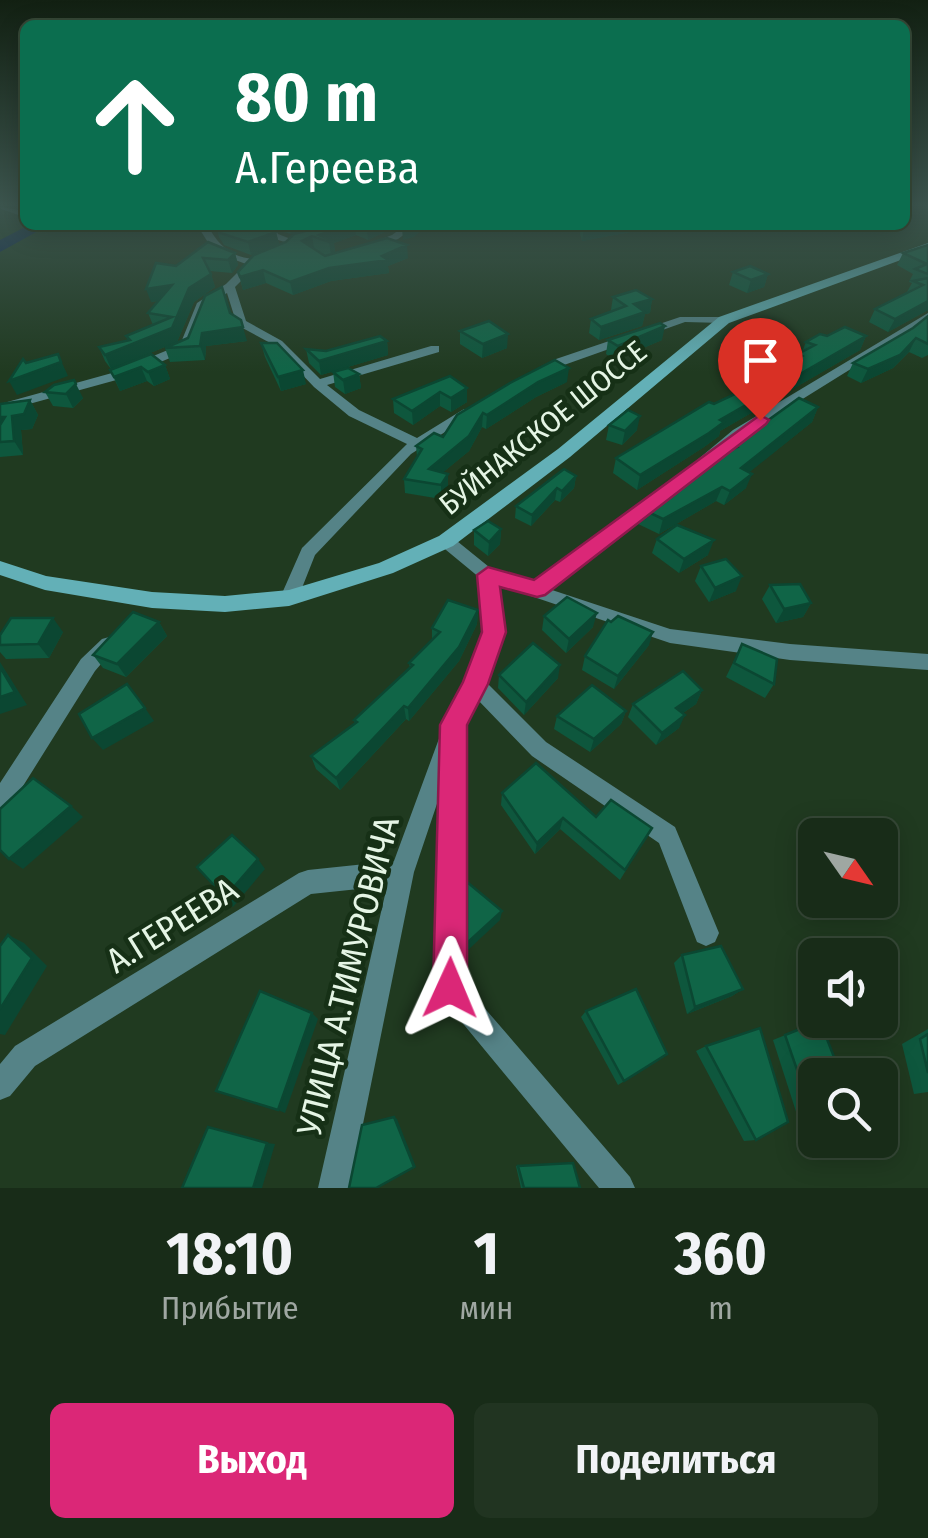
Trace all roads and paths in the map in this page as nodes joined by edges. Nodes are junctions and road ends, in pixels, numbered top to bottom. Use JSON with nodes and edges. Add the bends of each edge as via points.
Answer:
{"nodes":[{"id":1,"x":251,"y":262,"type":"edge"},
{"id":2,"x":883,"y":262,"type":"edge"},
{"id":3,"x":230,"y":286,"type":"junction"},
{"id":4,"x":928,"y":316,"type":"edge"},
{"id":5,"x":724,"y":320,"type":"junction"},
{"id":6,"x":434,"y":349,"type":"dead end"},
{"id":7,"x":528,"y":378,"type":"edge"},
{"id":8,"x":318,"y":384,"type":"junction"},
{"id":9,"x":486,"y":402,"type":"edge"},
{"id":10,"x":0,"y":408,"type":"edge"},
{"id":11,"x":418,"y":444,"type":"junction"},
{"id":12,"x":446,"y":541,"type":"junction"},
{"id":13,"x":0,"y":568,"type":"edge"},
{"id":14,"x":488,"y":575,"type":"junction"},
{"id":15,"x":537,"y":589,"type":"junction"},
{"id":16,"x":289,"y":598,"type":"junction"},
{"id":17,"x":124,"y":627,"type":"edge"},
{"id":18,"x":928,"y":662,"type":"edge"},
{"id":19,"x":475,"y":684,"type":"junction"},
{"id":20,"x":454,"y":725,"type":"junction"},
{"id":21,"x":0,"y":802,"type":"edge"},
{"id":22,"x":402,"y":872,"type":"junction"},
{"id":23,"x":706,"y":933,"type":"dead end"},
{"id":24,"x":12,"y":1055,"type":"edge"},
{"id":25,"x":0,"y":1086,"type":"edge"},
{"id":26,"x":334,"y":1188,"type":"edge"},
{"id":27,"x":618,"y":1188,"type":"edge"}],
"edges":[{"from":1,"to":3,"type":"street"},
{"from":2,"to":5,"type":"main road","name":"БУЙНАКСКОЕ ШОССЕ"},
{"from":3,"to":8,"type":"street","via":[[242,322],[278,344]]},
{"from":3,"to":10,"type":"street","via":[[201,305],[185,347],[116,376]]},
{"from":4,"to":15,"type":"street","via":[[738,433]]},
{"from":5,"to":7,"type":"street","via":[[684,319]]},
{"from":5,"to":12,"type":"main road","name":"БУЙНАКСКОЕ ШОССЕ"},
{"from":6,"to":8,"type":"street"},
{"from":8,"to":11,"type":"street","via":[[354,412]]},
{"from":9,"to":11,"type":"street"},
{"from":11,"to":16,"type":"street","via":[[308,552]]},
{"from":12,"to":14,"type":"street"},
{"from":12,"to":16,"type":"main road","name":"БУЙНАКСКОЕ ШОССЕ"},
{"from":13,"to":16,"type":"main road","name":"БУЙНАКСКОЕ ШОССЕ","via":[[45,583],[152,600],[225,604]]},
{"from":14,"to":15,"type":"street"},
{"from":14,"to":19,"type":"street","name":"УЛИЦА А.ТИМУРОВИЧА","via":[[494,632]]},
{"from":15,"to":18,"type":"street","via":[[670,636]]},
{"from":17,"to":21,"type":"street","via":[[88,665]]},
{"from":19,"to":20,"type":"street","name":"УЛИЦА А.ТИМУРОВИЧА"},
{"from":19,"to":23,"type":"street","via":[[539,749],[667,835]]},
{"from":20,"to":22,"type":"street","name":"УЛИЦА А.ТИМУРОВИЧА"},
{"from":20,"to":27,"type":"street","via":[[450,988]]},
{"from":22,"to":24,"type":"street","name":"А.ГЕРЕЕВА","via":[[308,882]]},
{"from":22,"to":26,"type":"street","name":"УЛИЦА А.ТИМУРОВИЧА"},
{"from":24,"to":25,"type":"street","name":"А.ГЕРЕЕВА"}]}
